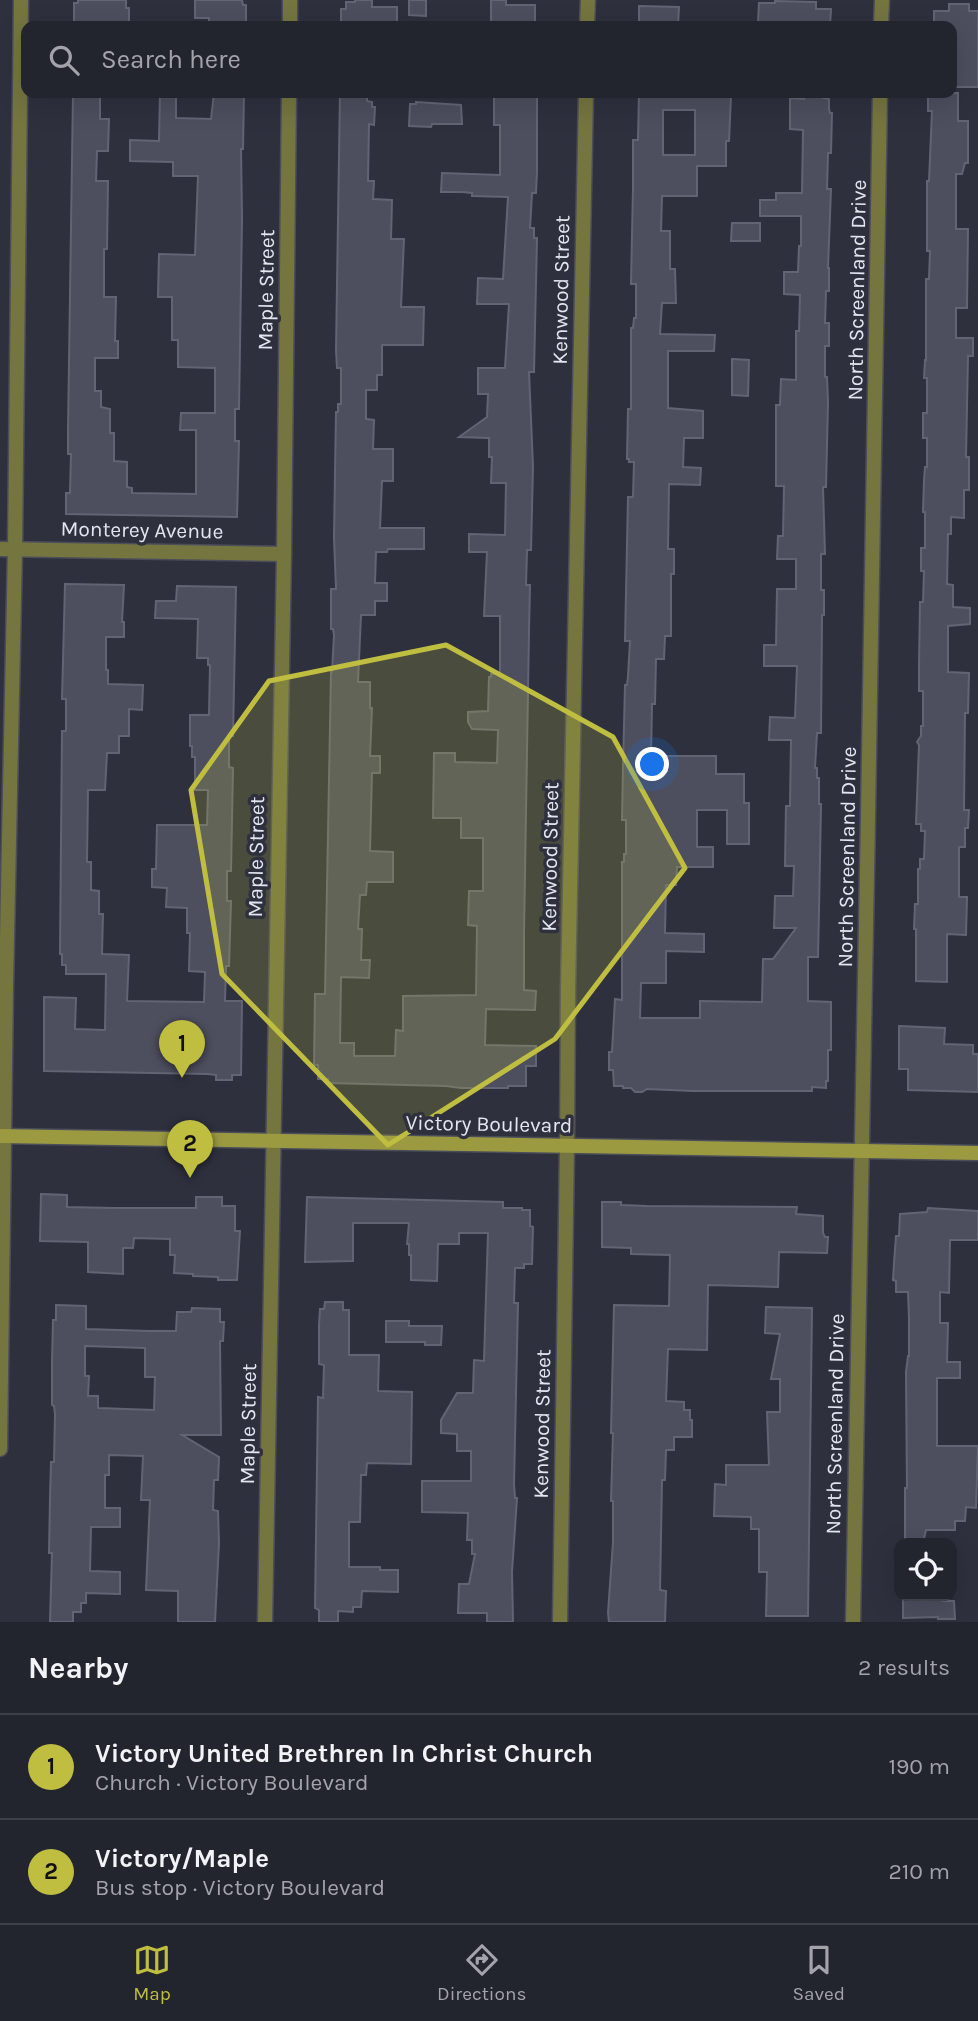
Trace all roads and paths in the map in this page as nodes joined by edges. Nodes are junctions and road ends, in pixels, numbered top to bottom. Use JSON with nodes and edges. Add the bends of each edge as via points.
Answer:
{"nodes":[{"id":1,"x":21,"y":0,"type":"edge"},
{"id":2,"x":290,"y":0,"type":"edge"},
{"id":3,"x":587,"y":0,"type":"edge"},
{"id":4,"x":881,"y":0,"type":"edge"},
{"id":5,"x":290,"y":21,"type":"edge"},
{"id":6,"x":587,"y":21,"type":"edge"},
{"id":7,"x":881,"y":21,"type":"edge"},
{"id":8,"x":289,"y":98,"type":"edge"},
{"id":9,"x":586,"y":98,"type":"edge"},
{"id":10,"x":880,"y":98,"type":"edge"},
{"id":11,"x":0,"y":549,"type":"edge"},
{"id":12,"x":15,"y":549,"type":"junction"},
{"id":13,"x":284,"y":554,"type":"junction"},
{"id":14,"x":3,"y":1136,"type":"edge"},
{"id":15,"x":273,"y":1141,"type":"junction"},
{"id":16,"x":567,"y":1146,"type":"junction"},
{"id":17,"x":862,"y":1151,"type":"junction"},
{"id":18,"x":978,"y":1153,"type":"edge"},
{"id":19,"x":0,"y":1449,"type":"edge"},
{"id":20,"x":265,"y":1622,"type":"edge"},
{"id":21,"x":560,"y":1622,"type":"edge"},
{"id":22,"x":853,"y":1622,"type":"edge"}],
"edges":[{"from":1,"to":12,"type":"street"},
{"from":2,"to":5,"type":"street"},
{"from":3,"to":6,"type":"street"},
{"from":4,"to":7,"type":"street"},
{"from":8,"to":13,"type":"street","name":"Maple Street"},
{"from":9,"to":16,"type":"street","name":"Kenwood Street"},
{"from":10,"to":17,"type":"street","name":"North Screenland Drive"},
{"from":11,"to":12,"type":"street","name":"Monterey Avenue"},
{"from":12,"to":13,"type":"street","name":"Monterey Avenue"},
{"from":12,"to":14,"type":"street"},
{"from":13,"to":15,"type":"street","name":"Maple Street"},
{"from":14,"to":15,"type":"main road","name":"Victory Boulevard"},
{"from":14,"to":19,"type":"street"},
{"from":15,"to":16,"type":"main road","name":"Victory Boulevard"},
{"from":15,"to":20,"type":"street","name":"Maple Street"},
{"from":16,"to":17,"type":"main road","name":"Victory Boulevard"},
{"from":16,"to":21,"type":"street","name":"Kenwood Street"},
{"from":17,"to":18,"type":"main road","name":"Victory Boulevard"},
{"from":17,"to":22,"type":"street","name":"North Screenland Drive"}]}
